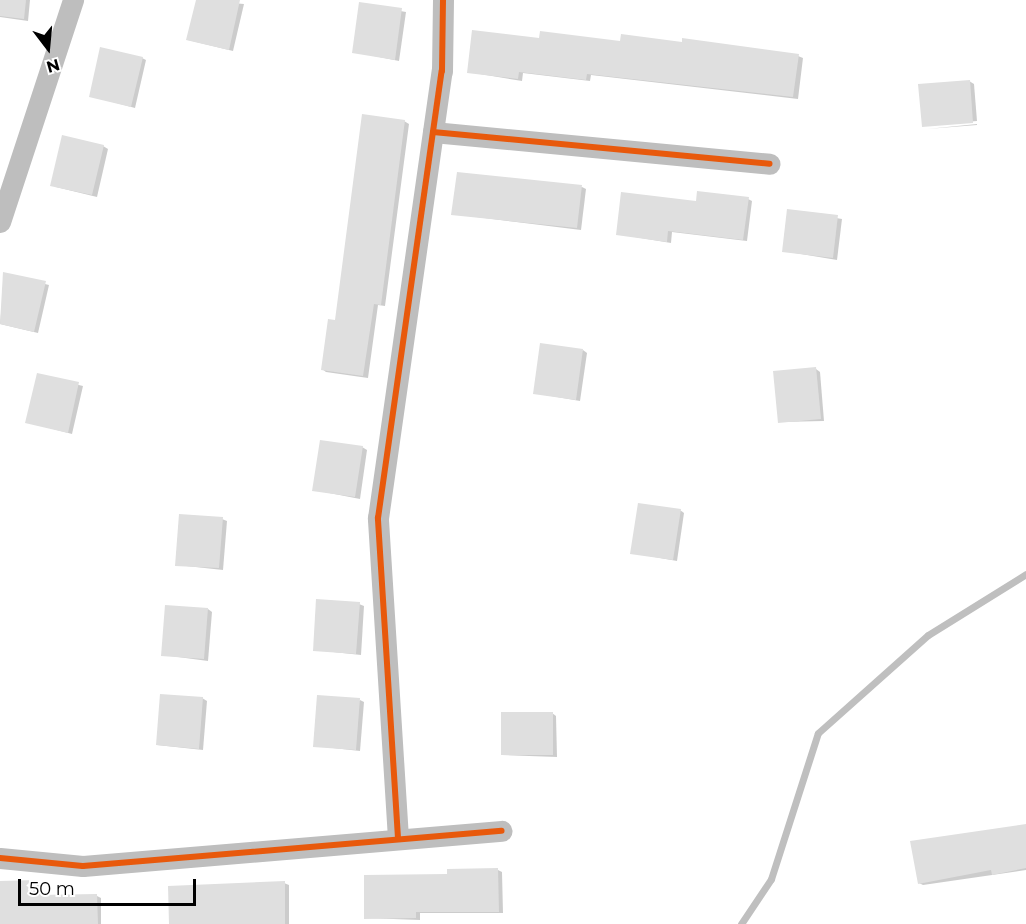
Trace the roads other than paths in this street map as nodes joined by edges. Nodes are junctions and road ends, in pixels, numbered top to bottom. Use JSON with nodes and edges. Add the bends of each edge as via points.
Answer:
{"nodes":[{"id":1,"x":73,"y":0,"type":"edge"},
{"id":2,"x":443,"y":0,"type":"edge"},
{"id":3,"x":433,"y":132,"type":"junction"},
{"id":4,"x":769,"y":164,"type":"dead end"},
{"id":5,"x":0,"y":222,"type":"edge"},
{"id":6,"x":502,"y":831,"type":"dead end"},
{"id":7,"x":398,"y":838,"type":"junction"},
{"id":8,"x":0,"y":858,"type":"edge"}],
"edges":[{"from":1,"to":5,"type":"street"},
{"from":2,"to":3,"type":"street","via":[[442,71]]},
{"from":3,"to":4,"type":"street"},
{"from":3,"to":7,"type":"street","via":[[378,518]]},
{"from":6,"to":7,"type":"street"},
{"from":7,"to":8,"type":"street","via":[[83,866]]}]}
